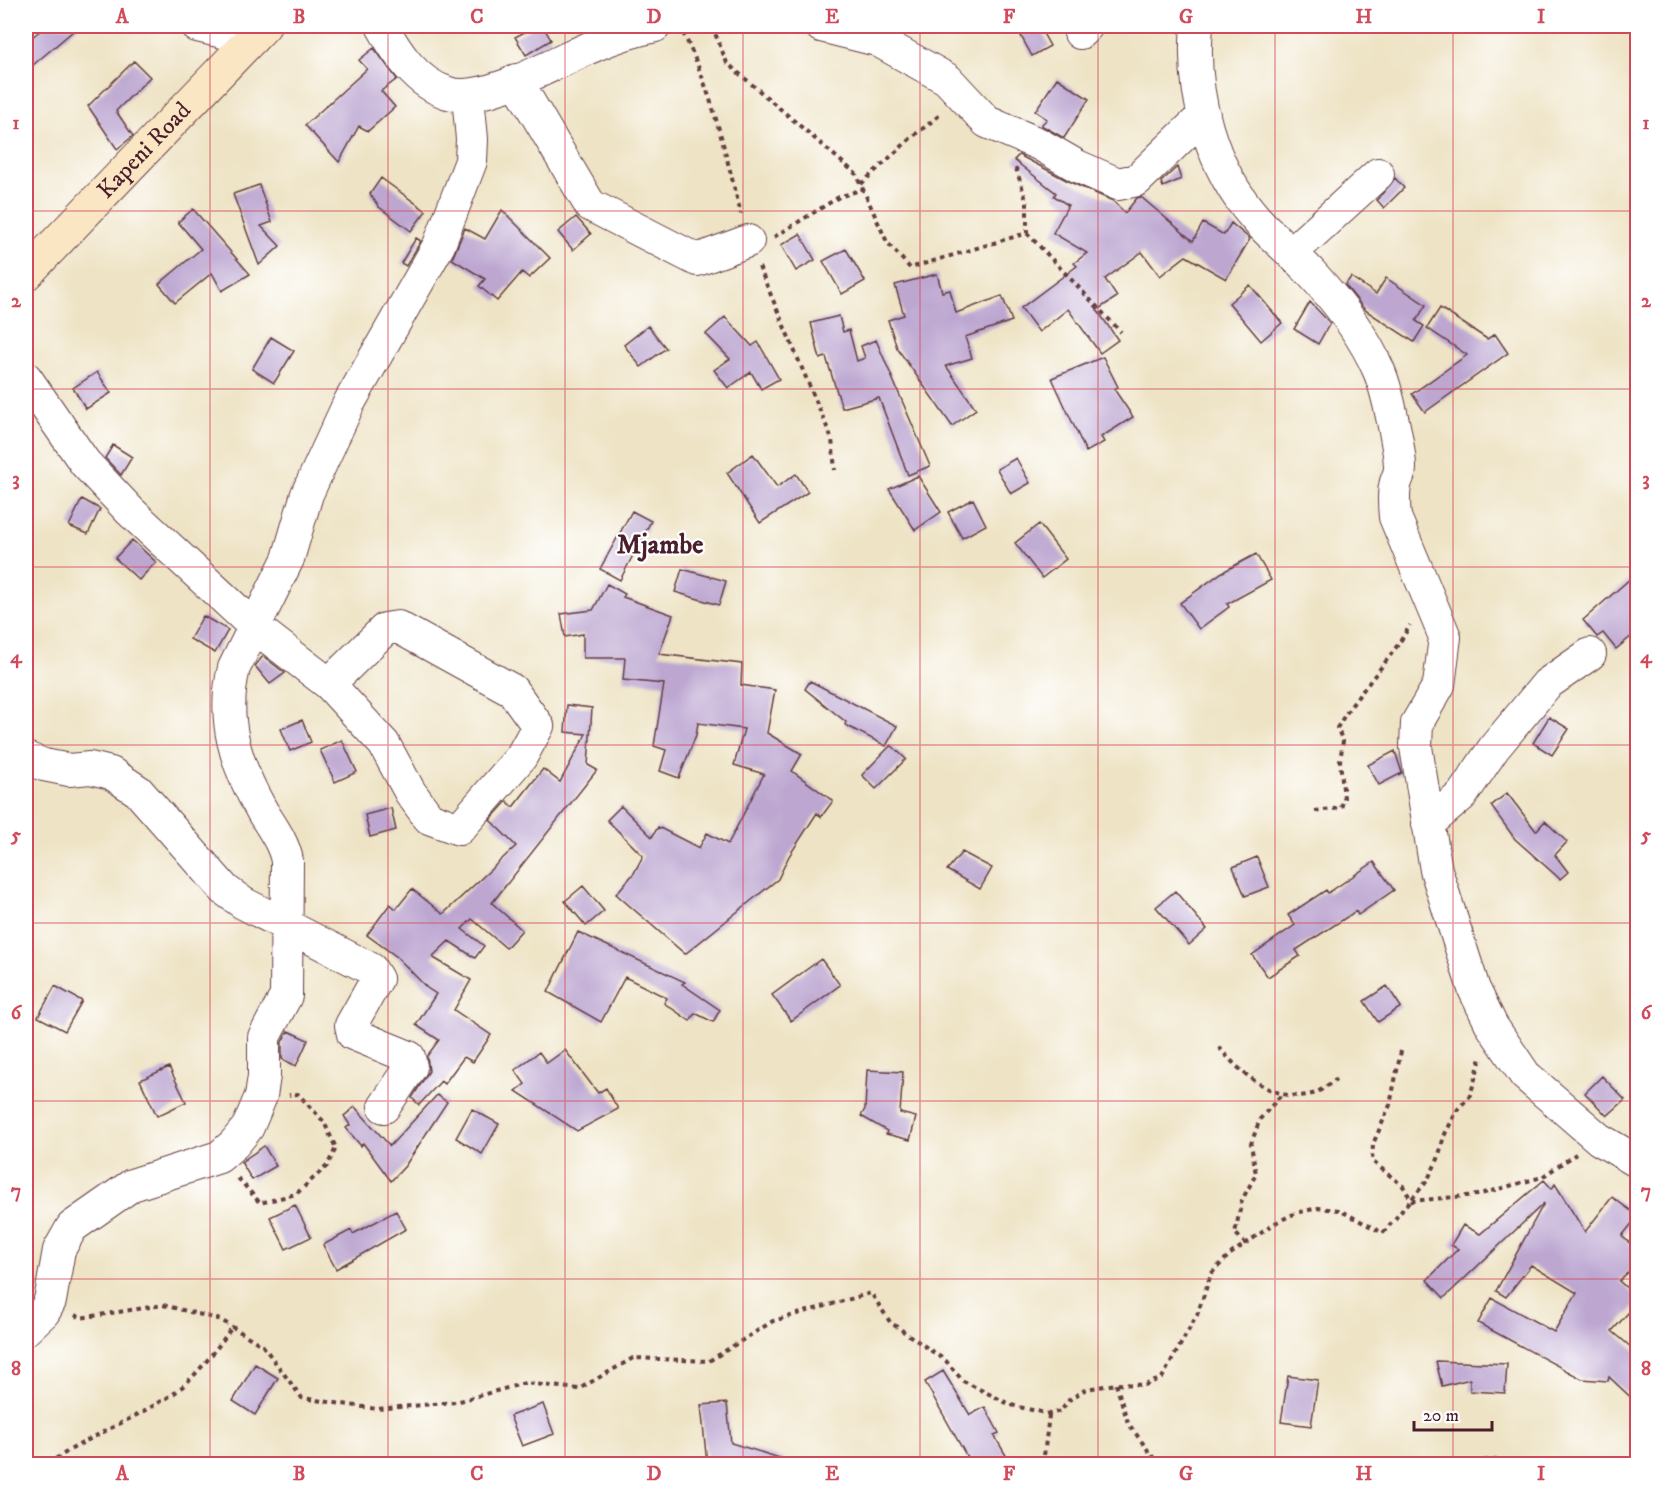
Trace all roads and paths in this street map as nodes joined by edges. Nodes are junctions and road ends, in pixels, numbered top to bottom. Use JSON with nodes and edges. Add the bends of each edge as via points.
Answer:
{"nodes":[{"id":1,"x":197,"y":26,"type":"edge"},
{"id":2,"x":382,"y":26,"type":"edge"},
{"id":3,"x":655,"y":26,"type":"edge"},
{"id":4,"x":679,"y":26,"type":"edge"},
{"id":5,"x":712,"y":26,"type":"edge"},
{"id":6,"x":821,"y":26,"type":"edge"},
{"id":7,"x":1197,"y":26,"type":"edge"},
{"id":8,"x":258,"y":32,"type":"edge"},
{"id":9,"x":516,"y":80,"type":"junction"},
{"id":10,"x":960,"y":94,"type":"junction"},
{"id":11,"x":468,"y":96,"type":"junction"},
{"id":12,"x":1204,"y":115,"type":"junction"},
{"id":13,"x":999,"y":126,"type":"junction"},
{"id":14,"x":1378,"y":174,"type":"dead end"},
{"id":15,"x":862,"y":186,"type":"junction"},
{"id":16,"x":1027,"y":233,"type":"junction"},
{"id":17,"x":750,"y":245,"type":"junction"},
{"id":18,"x":1291,"y":253,"type":"junction"},
{"id":19,"x":26,"y":274,"type":"edge"},
{"id":20,"x":1121,"y":332,"type":"dead end"},
{"id":21,"x":26,"y":378,"type":"edge"},
{"id":22,"x":835,"y":470,"type":"dead end"},
{"id":23,"x":1413,"y":619,"type":"dead end"},
{"id":24,"x":256,"y":628,"type":"junction"},
{"id":25,"x":1590,"y":654,"type":"dead end"},
{"id":26,"x":329,"y":684,"type":"junction"},
{"id":27,"x":26,"y":758,"type":"edge"},
{"id":28,"x":1315,"y":811,"type":"dead end"},
{"id":29,"x":1428,"y":824,"type":"junction"},
{"id":30,"x":288,"y":924,"type":"junction"},
{"id":31,"x":1492,"y":1026,"type":"junction"},
{"id":32,"x":1219,"y":1047,"type":"dead end"},
{"id":33,"x":1401,"y":1051,"type":"dead end"},
{"id":34,"x":1336,"y":1079,"type":"dead end"},
{"id":35,"x":1282,"y":1094,"type":"junction"},
{"id":36,"x":261,"y":1096,"type":"junction"},
{"id":37,"x":384,"y":1107,"type":"dead end"},
{"id":38,"x":1599,"y":1139,"type":"junction"},
{"id":39,"x":219,"y":1157,"type":"junction"},
{"id":40,"x":1638,"y":1162,"type":"edge"},
{"id":41,"x":1412,"y":1201,"type":"junction"},
{"id":42,"x":1246,"y":1244,"type":"junction"},
{"id":43,"x":50,"y":1301,"type":"junction"},
{"id":44,"x":232,"y":1327,"type":"junction"},
{"id":45,"x":26,"y":1329,"type":"edge"},
{"id":46,"x":1116,"y":1384,"type":"junction"},
{"id":47,"x":1049,"y":1414,"type":"junction"},
{"id":48,"x":48,"y":1464,"type":"edge"},
{"id":49,"x":1043,"y":1464,"type":"edge"},
{"id":50,"x":1158,"y":1464,"type":"edge"},
{"id":51,"x":1448,"y":1464,"type":"edge"},
{"id":52,"x":1597,"y":1464,"type":"edge"}],
"edges":[{"from":1,"to":8,"type":"street"},
{"from":2,"to":11,"type":"street","via":[[394,47],[424,81],[448,93]]},
{"from":3,"to":9,"type":"street","via":[[598,44]]},
{"from":4,"to":17,"type":"path","via":[[692,50],[724,147]]},
{"from":5,"to":15,"type":"path","via":[[727,63],[856,174]]},
{"from":6,"to":10,"type":"street","via":[[877,40],[947,79]]},
{"from":7,"to":12,"type":"street","via":[[1195,68]]},
{"from":8,"to":19,"type":"main road","name":"Kapeni Road"},
{"from":9,"to":11,"type":"street"},
{"from":9,"to":17,"type":"street","via":[[590,205],[697,260]]},
{"from":10,"to":13,"type":"street","via":[[981,117]]},
{"from":10,"to":15,"type":"path"},
{"from":11,"to":24,"type":"street","via":[[471,161],[439,245],[344,413],[308,494],[288,559]]},
{"from":12,"to":13,"type":"street","via":[[1137,180],[1118,184]]},
{"from":12,"to":18,"type":"street","via":[[1219,160],[1243,201]]},
{"from":13,"to":16,"type":"path","via":[[1021,177]]},
{"from":14,"to":18,"type":"street"},
{"from":15,"to":16,"type":"path","via":[[887,242],[910,268]]},
{"from":15,"to":17,"type":"path"},
{"from":16,"to":20,"type":"path"},
{"from":17,"to":22,"type":"path","via":[[832,439]]},
{"from":18,"to":29,"type":"street","via":[[1337,305],[1378,369],[1399,457],[1393,501],[1395,517],[1445,637],[1439,685],[1416,728]]},
{"from":21,"to":24,"type":"street","via":[[85,463],[163,543]]},
{"from":23,"to":28,"type":"path","via":[[1395,652],[1369,681],[1337,728],[1343,741],[1341,808]]},
{"from":24,"to":26,"type":"street"},
{"from":24,"to":30,"type":"street","via":[[234,668],[227,708],[243,771],[286,853]]},
{"from":25,"to":29,"type":"street","via":[[1547,684],[1494,747],[1462,795]]},
{"from":26,"to":26,"type":"street","via":[[384,744],[429,818],[459,830],[521,757],[538,726],[512,690],[398,627],[385,628]]},
{"from":27,"to":30,"type":"street","via":[[69,770],[90,768],[111,773],[138,791],[225,890]]},
{"from":29,"to":31,"type":"street","via":[[1443,897],[1474,989]]},
{"from":30,"to":36,"type":"street","via":[[286,996],[264,1037]]},
{"from":30,"to":37,"type":"street","via":[[371,969],[377,979],[351,1024],[353,1034],[409,1057],[411,1067]]},
{"from":31,"to":38,"type":"street","via":[[1525,1075]]},
{"from":31,"to":41,"type":"path","via":[[1470,1095],[1444,1136],[1427,1181]]},
{"from":32,"to":35,"type":"path","via":[[1235,1067]]},
{"from":33,"to":41,"type":"path","via":[[1390,1105],[1373,1144],[1372,1161],[1403,1186]]},
{"from":34,"to":35,"type":"path","via":[[1312,1094]]},
{"from":35,"to":42,"type":"path","via":[[1260,1119],[1251,1144],[1256,1174],[1242,1200],[1235,1233]]},
{"from":36,"to":39,"type":"street","via":[[248,1126]]},
{"from":36,"to":39,"type":"path","via":[[298,1094],[324,1122],[336,1148],[327,1166],[296,1194],[260,1203]]},
{"from":38,"to":40,"type":"street"},
{"from":38,"to":41,"type":"path","via":[[1542,1177],[1477,1195]]},
{"from":39,"to":43,"type":"street","via":[[132,1185],[72,1227],[59,1250]]},
{"from":41,"to":42,"type":"path","via":[[1383,1233],[1339,1210],[1318,1208],[1277,1222]]},
{"from":42,"to":46,"type":"path","via":[[1210,1274],[1197,1315],[1162,1378],[1145,1385]]},
{"from":43,"to":44,"type":"path","via":[[80,1318],[163,1305],[221,1320]]},
{"from":43,"to":45,"type":"street"},
{"from":44,"to":47,"type":"path","via":[[263,1346],[302,1398],[377,1409],[456,1402],[525,1383],[579,1389],[633,1358],[709,1361],[773,1321],[871,1293],[890,1322],[946,1361],[963,1381],[1011,1405]]},
{"from":44,"to":48,"type":"path","via":[[216,1350],[172,1395],[78,1443]]},
{"from":46,"to":47,"type":"path","via":[[1086,1389],[1061,1411]]},
{"from":46,"to":50,"type":"path","via":[[1128,1423]]},
{"from":47,"to":49,"type":"path"},
{"from":51,"to":52,"type":"path","via":[[1491,1460]]}]}
